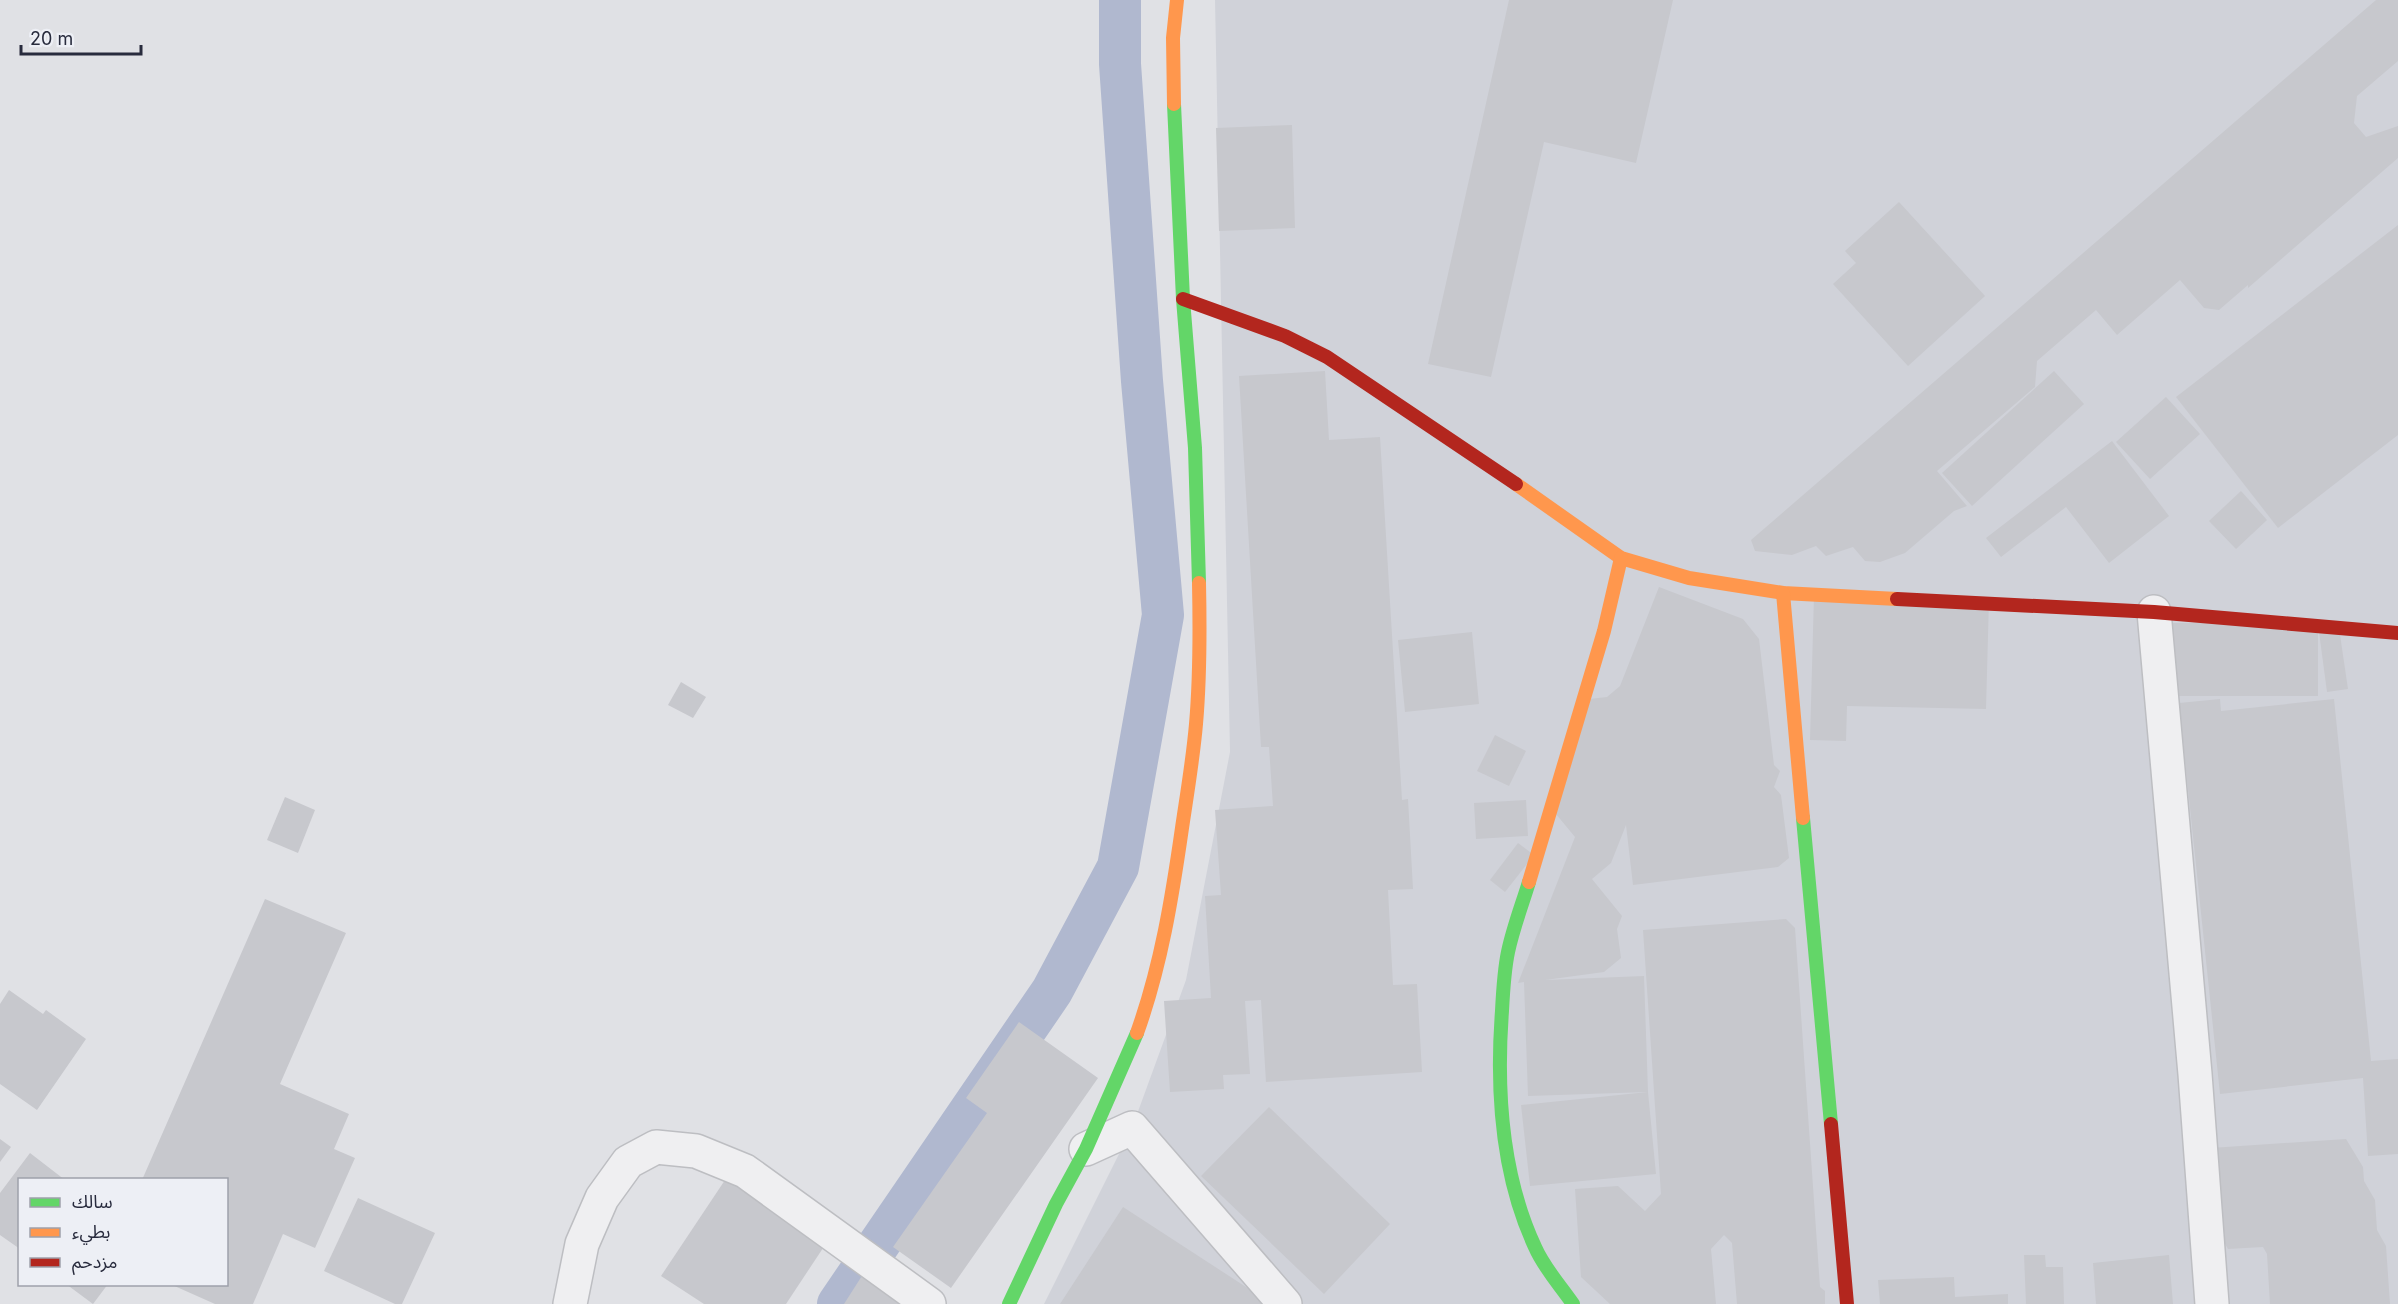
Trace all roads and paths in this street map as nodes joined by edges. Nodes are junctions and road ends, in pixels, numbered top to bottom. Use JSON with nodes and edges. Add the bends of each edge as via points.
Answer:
{"nodes":[{"id":1,"x":1177,"y":0,"type":"edge"},
{"id":2,"x":1183,"y":298,"type":"junction"},
{"id":3,"x":1622,"y":558,"type":"junction"},
{"id":4,"x":1783,"y":593,"type":"junction"},
{"id":5,"x":2154,"y":612,"type":"junction"},
{"id":6,"x":2398,"y":633,"type":"edge"},
{"id":7,"x":1086,"y":1149,"type":"junction"},
{"id":8,"x":570,"y":1304,"type":"edge"},
{"id":9,"x":929,"y":1304,"type":"edge"},
{"id":10,"x":1009,"y":1304,"type":"edge"},
{"id":11,"x":1285,"y":1304,"type":"edge"},
{"id":12,"x":1573,"y":1304,"type":"edge"},
{"id":13,"x":1847,"y":1304,"type":"edge"},
{"id":14,"x":2212,"y":1304,"type":"edge"}],
"edges":[{"from":1,"to":2,"type":"street","via":[[1173,38]]},
{"from":2,"to":3,"type":"street","via":[[1285,336],[1327,357]]},
{"from":2,"to":7,"type":"street","via":[[1195,448],[1200,601],[1193,755],[1161,953],[1129,1055]]},
{"from":3,"to":4,"type":"street","via":[[1689,578]]},
{"from":3,"to":12,"type":"street","via":[[1508,952],[1501,1006],[1503,1138],[1514,1198],[1535,1249]]},
{"from":4,"to":5,"type":"street"},
{"from":4,"to":13,"type":"street"},
{"from":5,"to":6,"type":"street"},
{"from":5,"to":14,"type":"street"},
{"from":7,"to":10,"type":"street"},
{"from":7,"to":11,"type":"street","via":[[1132,1128]]},
{"from":8,"to":9,"type":"street","via":[[582,1244],[602,1198],[628,1162],[656,1147],[696,1151],[745,1171]]}]}
